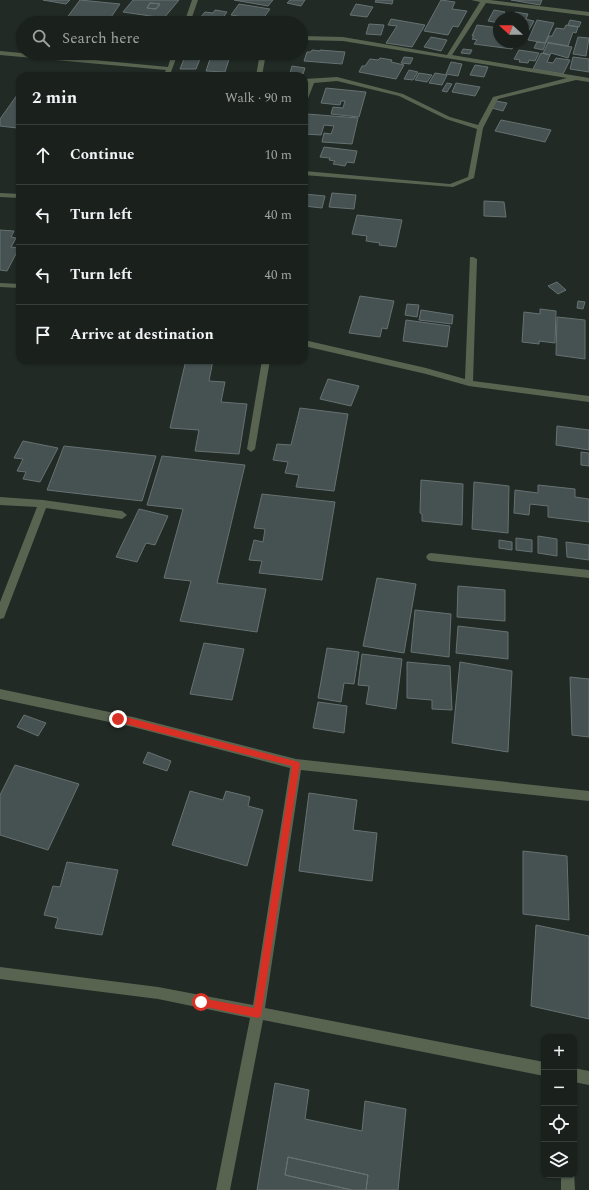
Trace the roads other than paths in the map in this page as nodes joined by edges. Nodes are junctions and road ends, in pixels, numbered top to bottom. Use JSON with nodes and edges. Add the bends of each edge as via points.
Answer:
{"nodes":[{"id":1,"x":195,"y":0,"type":"edge"},
{"id":2,"x":474,"y":0,"type":"edge"},
{"id":3,"x":485,"y":1,"type":"edge"},
{"id":4,"x":589,"y":14,"type":"edge"},
{"id":5,"x":189,"y":16,"type":"edge"},
{"id":6,"x":308,"y":38,"type":"edge"},
{"id":7,"x":0,"y":54,"type":"edge"},
{"id":8,"x":16,"y":56,"type":"edge"},
{"id":9,"x":449,"y":56,"type":"junction"},
{"id":10,"x":53,"y":60,"type":"edge"},
{"id":11,"x":173,"y":60,"type":"edge"},
{"id":12,"x":262,"y":60,"type":"edge"},
{"id":13,"x":159,"y":72,"type":"edge"},
{"id":14,"x":168,"y":72,"type":"edge"},
{"id":15,"x":260,"y":72,"type":"edge"},
{"id":16,"x":576,"y":78,"type":"junction"},
{"id":17,"x":589,"y":80,"type":"edge"},
{"id":18,"x":308,"y":81,"type":"edge"},
{"id":19,"x":480,"y":128,"type":"junction"},
{"id":20,"x":308,"y":174,"type":"edge"},
{"id":21,"x":0,"y":195,"type":"edge"},
{"id":22,"x":16,"y":196,"type":"edge"},
{"id":23,"x":473,"y":259,"type":"dead end"},
{"id":24,"x":0,"y":285,"type":"edge"},
{"id":25,"x":16,"y":286,"type":"edge"},
{"id":26,"x":308,"y":344,"type":"edge"},
{"id":27,"x":265,"y":364,"type":"edge"},
{"id":28,"x":469,"y":383,"type":"junction"},
{"id":29,"x":589,"y":399,"type":"edge"},
{"id":30,"x":250,"y":449,"type":"dead end"},
{"id":31,"x":0,"y":501,"type":"edge"},
{"id":32,"x":43,"y":504,"type":"junction"},
{"id":33,"x":122,"y":515,"type":"dead end"},
{"id":34,"x":431,"y":557,"type":"dead end"},
{"id":35,"x":589,"y":574,"type":"edge"},
{"id":36,"x":0,"y":615,"type":"edge"},
{"id":37,"x":0,"y":694,"type":"edge"},
{"id":38,"x":296,"y":764,"type":"junction"},
{"id":39,"x":589,"y":796,"type":"edge"},
{"id":40,"x":0,"y":973,"type":"edge"},
{"id":41,"x":258,"y":1013,"type":"junction"},
{"id":42,"x":541,"y":1068,"type":"edge"},
{"id":43,"x":577,"y":1076,"type":"edge"},
{"id":44,"x":589,"y":1078,"type":"edge"},
{"id":45,"x":568,"y":1178,"type":"edge"},
{"id":46,"x":223,"y":1190,"type":"edge"},
{"id":47,"x":568,"y":1190,"type":"edge"}],
"edges":[{"from":1,"to":5,"type":"street"},
{"from":2,"to":3,"type":"street"},
{"from":3,"to":4,"type":"street"},
{"from":3,"to":9,"type":"street"},
{"from":6,"to":9,"type":"street","via":[[343,39]]},
{"from":7,"to":8,"type":"street"},
{"from":9,"to":16,"type":"street"},
{"from":10,"to":13,"type":"street"},
{"from":11,"to":14,"type":"street"},
{"from":12,"to":15,"type":"street"},
{"from":16,"to":17,"type":"street"},
{"from":16,"to":19,"type":"street","via":[[495,98]]},
{"from":18,"to":19,"type":"street","via":[[338,79],[401,95],[448,118]]},
{"from":19,"to":20,"type":"street","via":[[471,178],[451,186]]},
{"from":21,"to":22,"type":"street"},
{"from":23,"to":28,"type":"street"},
{"from":24,"to":25,"type":"street"},
{"from":26,"to":28,"type":"street"},
{"from":27,"to":30,"type":"street"},
{"from":28,"to":29,"type":"street"},
{"from":31,"to":32,"type":"street"},
{"from":32,"to":33,"type":"street"},
{"from":32,"to":36,"type":"street"},
{"from":34,"to":35,"type":"street"},
{"from":37,"to":38,"type":"street","via":[[133,722]]},
{"from":38,"to":39,"type":"street"},
{"from":38,"to":41,"type":"street"},
{"from":40,"to":41,"type":"street","via":[[158,993]]},
{"from":41,"to":42,"type":"street"},
{"from":41,"to":46,"type":"street"},
{"from":43,"to":44,"type":"street"},
{"from":45,"to":47,"type":"street"}]}
